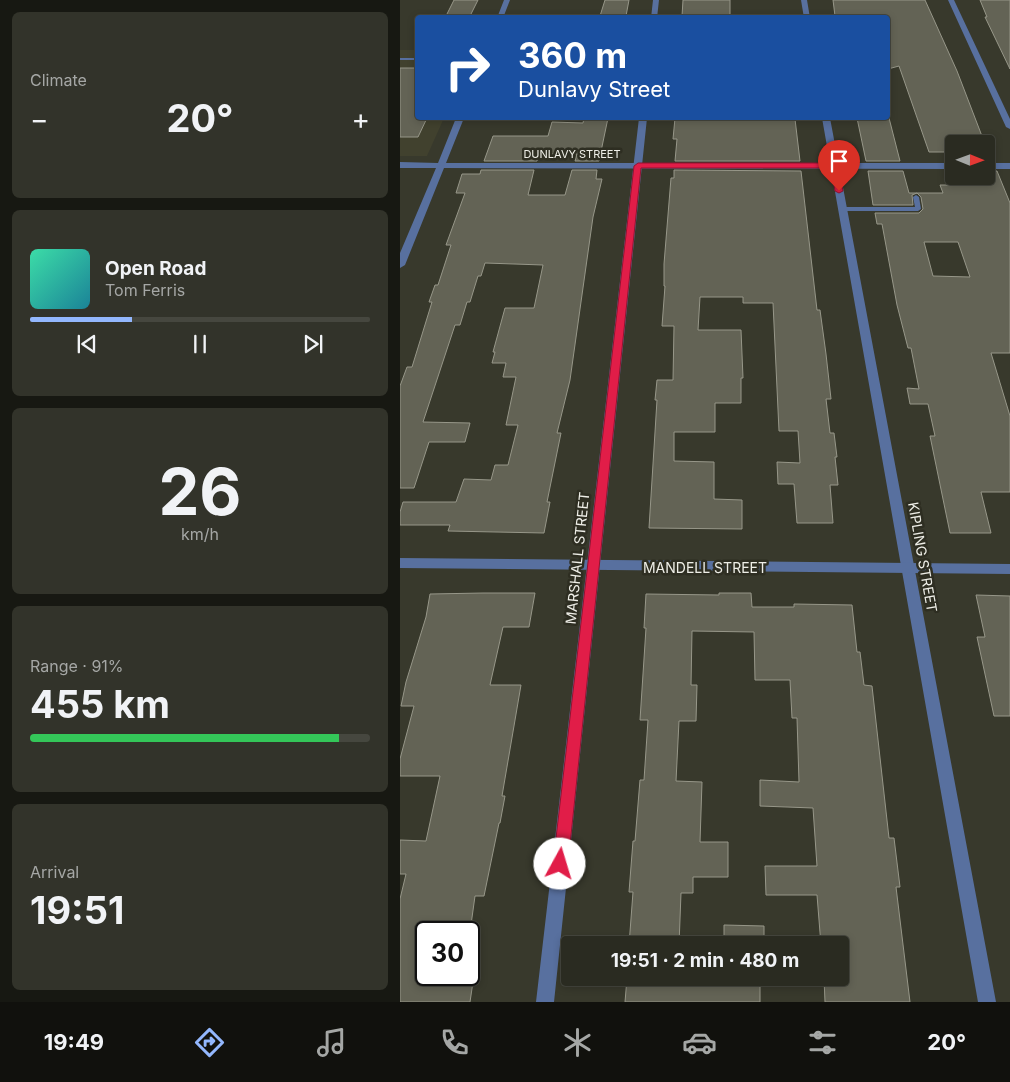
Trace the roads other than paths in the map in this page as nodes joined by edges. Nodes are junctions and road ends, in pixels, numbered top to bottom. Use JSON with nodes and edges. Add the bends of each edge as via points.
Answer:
{"nodes":[{"id":1,"x":507,"y":0,"type":"edge"},
{"id":2,"x":656,"y":0,"type":"edge"},
{"id":3,"x":804,"y":0,"type":"edge"},
{"id":4,"x":951,"y":0,"type":"edge"},
{"id":5,"x":501,"y":15,"type":"edge"},
{"id":6,"x":654,"y":15,"type":"edge"},
{"id":7,"x":806,"y":15,"type":"edge"},
{"id":8,"x":400,"y":59,"type":"edge"},
{"id":9,"x":415,"y":59,"type":"edge"},
{"id":10,"x":459,"y":120,"type":"edge"},
{"id":11,"x":643,"y":120,"type":"edge"},
{"id":12,"x":826,"y":120,"type":"edge"},
{"id":13,"x":1010,"y":127,"type":"edge"},
{"id":14,"x":400,"y":165,"type":"edge"},
{"id":15,"x":440,"y":165,"type":"junction"},
{"id":16,"x":638,"y":166,"type":"junction"},
{"id":17,"x":834,"y":166,"type":"junction"},
{"id":18,"x":945,"y":166,"type":"edge"},
{"id":19,"x":995,"y":166,"type":"edge"},
{"id":20,"x":1010,"y":166,"type":"edge"},
{"id":21,"x":916,"y":197,"type":"dead end"},
{"id":22,"x":843,"y":209,"type":"junction"},
{"id":23,"x":402,"y":255,"type":"edge"},
{"id":24,"x":400,"y":265,"type":"edge"},
{"id":25,"x":400,"y":563,"type":"edge"},
{"id":26,"x":593,"y":566,"type":"junction"},
{"id":27,"x":908,"y":568,"type":"junction"},
{"id":28,"x":1010,"y":568,"type":"edge"},
{"id":29,"x":545,"y":1002,"type":"edge"},
{"id":30,"x":987,"y":1002,"type":"edge"}],
"edges":[{"from":1,"to":5,"type":"street"},
{"from":2,"to":6,"type":"street"},
{"from":3,"to":7,"type":"street"},
{"from":4,"to":13,"type":"street"},
{"from":8,"to":9,"type":"lane"},
{"from":10,"to":15,"type":"street"},
{"from":11,"to":16,"type":"street","name":"MARSHALL STREET"},
{"from":12,"to":17,"type":"street","name":"KIPLING STREET"},
{"from":14,"to":15,"type":"street","name":"DUNLAVY STREET"},
{"from":15,"to":16,"type":"street","name":"DUNLAVY STREET"},
{"from":15,"to":23,"type":"street"},
{"from":16,"to":17,"type":"street","name":"DUNLAVY STREET"},
{"from":16,"to":26,"type":"street","name":"MARSHALL STREET"},
{"from":17,"to":18,"type":"street","name":"DUNLAVY STREET"},
{"from":17,"to":22,"type":"street","name":"KIPLING STREET"},
{"from":19,"to":20,"type":"street"},
{"from":21,"to":22,"type":"lane","via":[[918,209]]},
{"from":22,"to":27,"type":"street","name":"KIPLING STREET"},
{"from":23,"to":24,"type":"street"},
{"from":25,"to":26,"type":"street","name":"MANDELL STREET"},
{"from":26,"to":27,"type":"street","name":"MANDELL STREET"},
{"from":26,"to":29,"type":"street","name":"MARSHALL STREET"},
{"from":27,"to":28,"type":"street","name":"MANDELL STREET"},
{"from":27,"to":30,"type":"street","name":"KIPLING STREET"}]}
